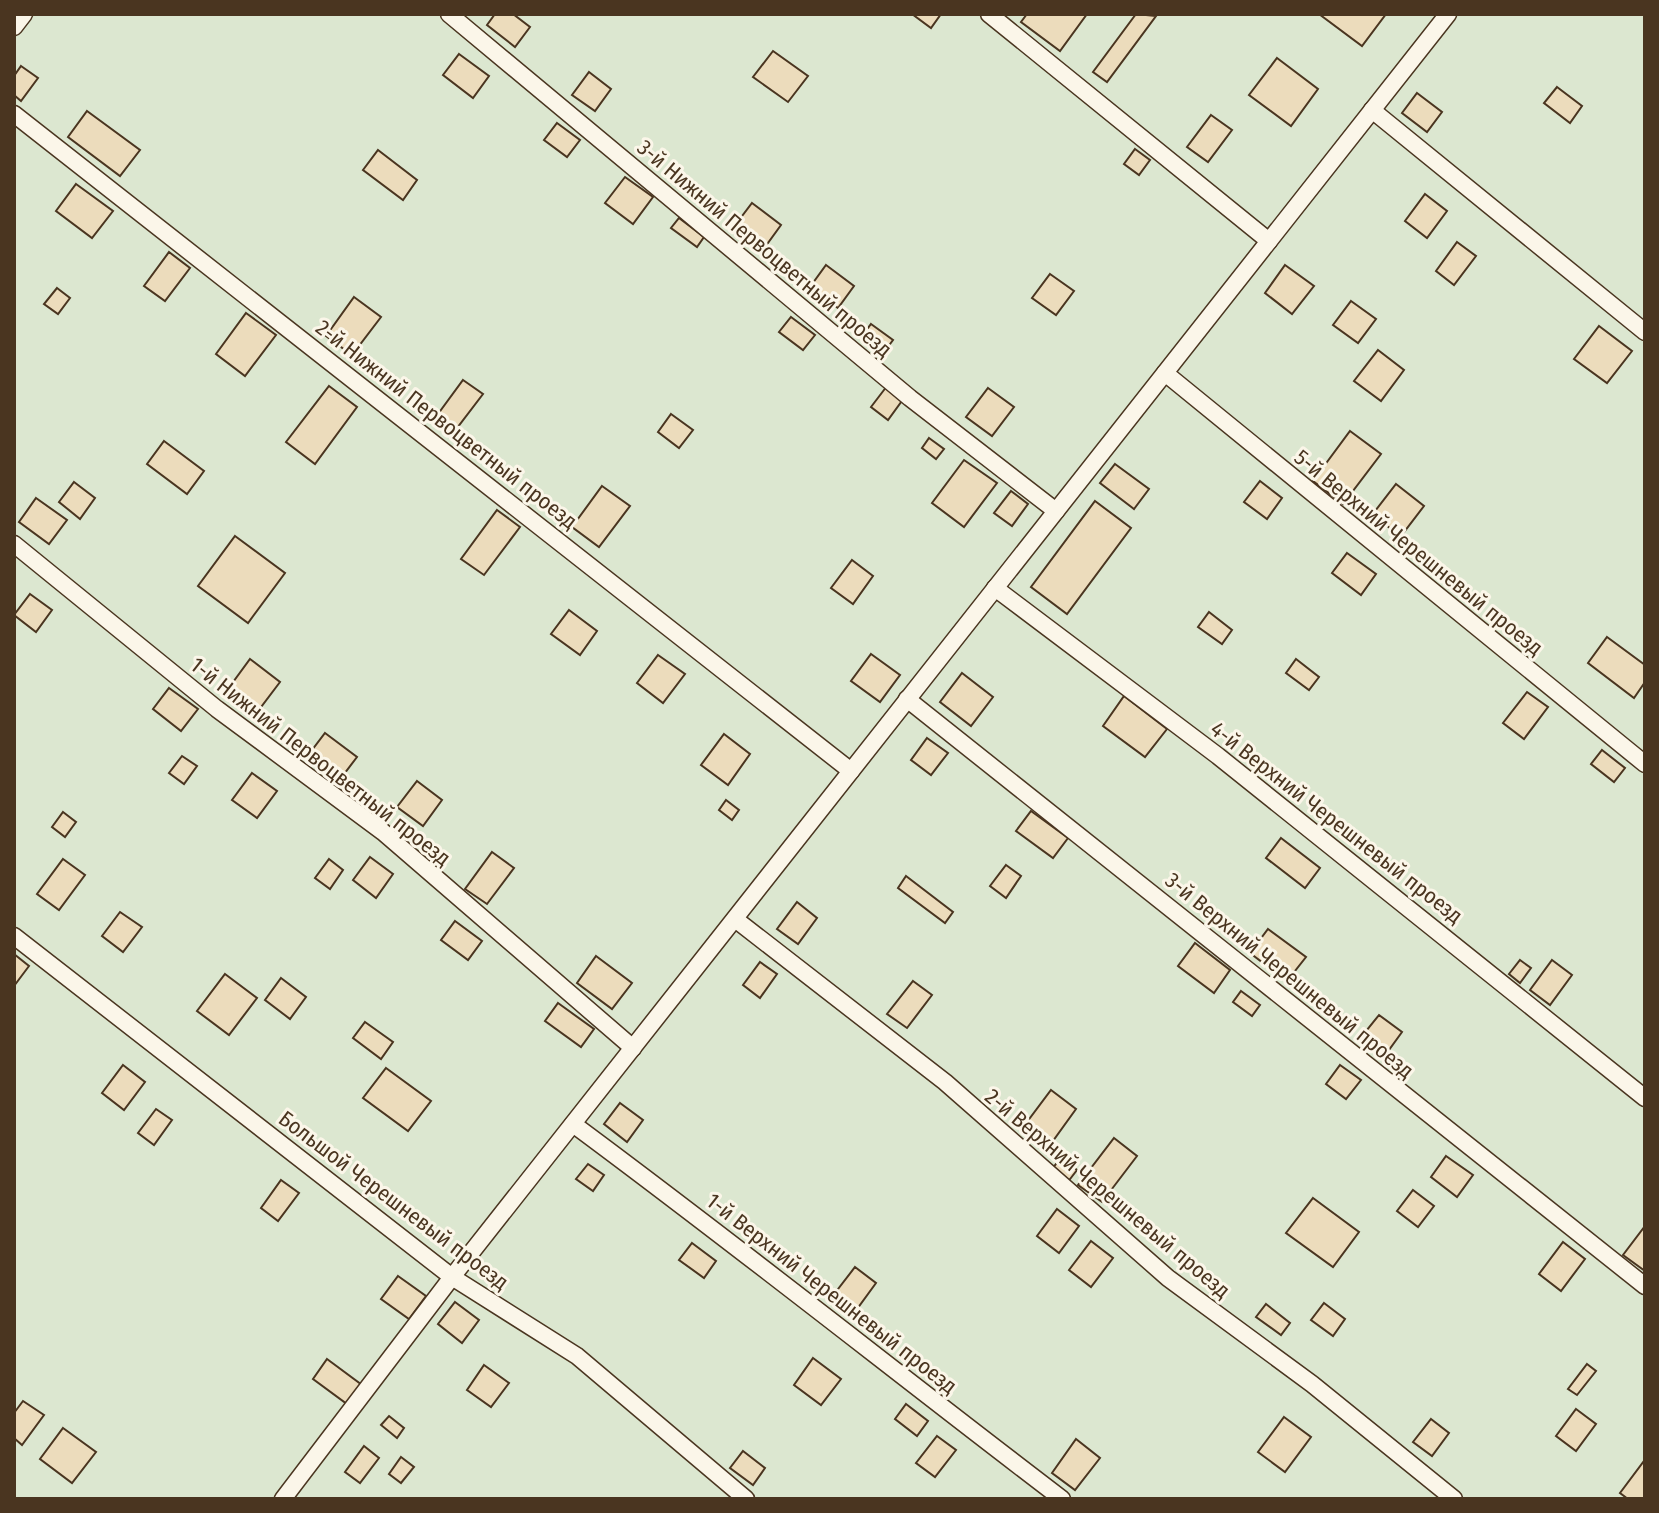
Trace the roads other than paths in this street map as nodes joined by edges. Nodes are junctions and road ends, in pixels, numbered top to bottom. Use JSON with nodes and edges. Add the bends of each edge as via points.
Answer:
{"nodes":[{"id":1,"x":24,"y":14,"type":"edge"},
{"id":2,"x":449,"y":14,"type":"edge"},
{"id":3,"x":989,"y":14,"type":"edge"},
{"id":4,"x":1448,"y":14,"type":"edge"},
{"id":5,"x":14,"y":27,"type":"edge"},
{"id":6,"x":1372,"y":110,"type":"junction"},
{"id":7,"x":14,"y":114,"type":"edge"},
{"id":8,"x":1269,"y":241,"type":"junction"},
{"id":9,"x":1645,"y":332,"type":"edge"},
{"id":10,"x":1165,"y":373,"type":"junction"},
{"id":11,"x":1056,"y":511,"type":"junction"},
{"id":12,"x":14,"y":544,"type":"edge"},
{"id":13,"x":995,"y":588,"type":"junction"},
{"id":14,"x":907,"y":699,"type":"junction"},
{"id":15,"x":1645,"y":764,"type":"edge"},
{"id":16,"x":851,"y":771,"type":"junction"},
{"id":17,"x":735,"y":919,"type":"junction"},
{"id":18,"x":14,"y":936,"type":"edge"},
{"id":19,"x":633,"y":1048,"type":"junction"},
{"id":20,"x":1645,"y":1098,"type":"edge"},
{"id":21,"x":573,"y":1124,"type":"junction"},
{"id":22,"x":452,"y":1277,"type":"junction"},
{"id":23,"x":1645,"y":1286,"type":"edge"},
{"id":24,"x":283,"y":1499,"type":"edge"},
{"id":25,"x":746,"y":1499,"type":"edge"},
{"id":26,"x":1062,"y":1499,"type":"edge"},
{"id":27,"x":1454,"y":1499,"type":"edge"}],
"edges":[{"from":1,"to":5,"type":"lane"},
{"from":2,"to":11,"type":"lane","name":"3-й Нижний Первоцветный проезд","via":[[910,398]]},
{"from":3,"to":8,"type":"lane"},
{"from":4,"to":6,"type":"lane"},
{"from":6,"to":8,"type":"lane"},
{"from":6,"to":9,"type":"lane"},
{"from":7,"to":16,"type":"lane","name":"2-й Нижний Первоцветный проезд"},
{"from":8,"to":10,"type":"lane"},
{"from":10,"to":11,"type":"lane"},
{"from":10,"to":15,"type":"lane","name":"5-й Верхний Черешневый проезд"},
{"from":11,"to":13,"type":"lane"},
{"from":12,"to":19,"type":"lane","name":"1-й Нижний Первоцветный проезд","via":[[217,709],[383,832]]},
{"from":13,"to":14,"type":"lane"},
{"from":13,"to":20,"type":"lane","name":"4-й Верхний Черешневый проезд","via":[[1243,775]]},
{"from":14,"to":16,"type":"lane"},
{"from":14,"to":23,"type":"lane","name":"3-й Верхний Черешневый проезд"},
{"from":16,"to":17,"type":"lane"},
{"from":17,"to":19,"type":"lane"},
{"from":17,"to":27,"type":"lane","name":"2-й Верхний Черешневый проезд","via":[[945,1082],[1168,1278],[1312,1384]]},
{"from":18,"to":22,"type":"lane","name":"Большой Черешневый проезд"},
{"from":19,"to":21,"type":"lane"},
{"from":21,"to":22,"type":"lane"},
{"from":21,"to":26,"type":"lane","name":"1-й Верхний Черешневый проезд"},
{"from":22,"to":24,"type":"lane"},
{"from":22,"to":25,"type":"lane","name":"Большой Черешневый проезд","via":[[577,1356]]}]}
